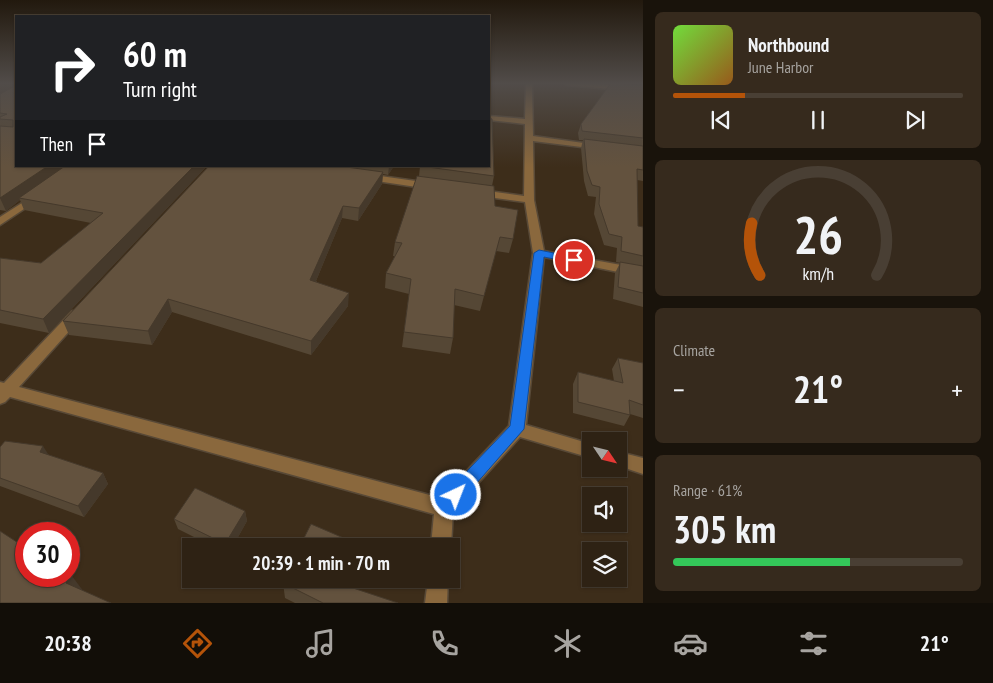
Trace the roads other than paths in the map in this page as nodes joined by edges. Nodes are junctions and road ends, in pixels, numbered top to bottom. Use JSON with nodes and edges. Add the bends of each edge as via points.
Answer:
{"nodes":[{"id":1,"x":529,"y":111,"type":"edge"},
{"id":2,"x":490,"y":118,"type":"edge"},
{"id":3,"x":529,"y":122,"type":"junction"},
{"id":4,"x":528,"y":138,"type":"junction"},
{"id":5,"x":605,"y":148,"type":"edge"},
{"id":6,"x":356,"y":176,"type":"edge"},
{"id":7,"x":443,"y":188,"type":"edge"},
{"id":8,"x":47,"y":189,"type":"edge"},
{"id":9,"x":472,"y":192,"type":"edge"},
{"id":10,"x":529,"y":200,"type":"junction"},
{"id":11,"x":0,"y":222,"type":"edge"},
{"id":12,"x":539,"y":253,"type":"junction"},
{"id":13,"x":643,"y":273,"type":"edge"},
{"id":14,"x":88,"y":303,"type":"edge"},
{"id":15,"x":2,"y":392,"type":"edge"},
{"id":16,"x":517,"y":429,"type":"junction"},
{"id":17,"x":582,"y":448,"type":"edge"},
{"id":18,"x":628,"y":462,"type":"edge"},
{"id":19,"x":643,"y":466,"type":"edge"},
{"id":20,"x":444,"y":508,"type":"junction"},
{"id":21,"x":442,"y":538,"type":"edge"},
{"id":22,"x":437,"y":588,"type":"edge"},
{"id":23,"x":436,"y":603,"type":"edge"}],
"edges":[{"from":1,"to":3,"type":"street"},
{"from":2,"to":3,"type":"street"},
{"from":3,"to":4,"type":"street"},
{"from":4,"to":5,"type":"street"},
{"from":4,"to":10,"type":"street"},
{"from":6,"to":7,"type":"street"},
{"from":8,"to":11,"type":"street"},
{"from":9,"to":10,"type":"street"},
{"from":10,"to":12,"type":"street"},
{"from":12,"to":13,"type":"street"},
{"from":12,"to":16,"type":"street"},
{"from":14,"to":15,"type":"street"},
{"from":15,"to":20,"type":"street"},
{"from":16,"to":17,"type":"street"},
{"from":16,"to":20,"type":"street"},
{"from":18,"to":19,"type":"street"},
{"from":20,"to":21,"type":"street"},
{"from":22,"to":23,"type":"street"}]}
